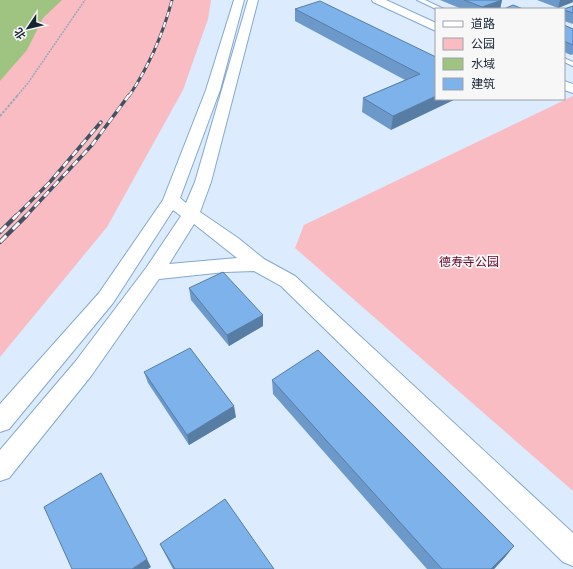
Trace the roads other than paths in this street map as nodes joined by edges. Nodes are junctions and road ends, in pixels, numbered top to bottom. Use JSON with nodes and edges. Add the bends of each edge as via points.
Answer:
{"nodes":[{"id":1,"x":239,"y":0,"type":"edge"},
{"id":2,"x":253,"y":0,"type":"edge"},
{"id":3,"x":377,"y":0,"type":"edge"},
{"id":4,"x":420,"y":0,"type":"edge"},
{"id":5,"x":440,"y":8,"type":"edge"},
{"id":6,"x":435,"y":27,"type":"edge"},
{"id":7,"x":171,"y":200,"type":"junction"},
{"id":8,"x":190,"y":216,"type":"junction"},
{"id":9,"x":257,"y":264,"type":"junction"},
{"id":10,"x":153,"y":273,"type":"junction"},
{"id":11,"x":0,"y":421,"type":"edge"},
{"id":12,"x":0,"y":469,"type":"edge"},
{"id":13,"x":573,"y":552,"type":"edge"}],
"edges":[{"from":1,"to":7,"type":"street","via":[[213,90]]},
{"from":2,"to":8,"type":"street","via":[[203,182]]},
{"from":3,"to":6,"type":"street"},
{"from":4,"to":5,"type":"lane"},
{"from":7,"to":8,"type":"street"},
{"from":7,"to":11,"type":"street","via":[[106,298]]},
{"from":8,"to":9,"type":"street","via":[[231,242]]},
{"from":8,"to":10,"type":"street"},
{"from":9,"to":10,"type":"street"},
{"from":9,"to":13,"type":"street","via":[[288,281]]},
{"from":10,"to":12,"type":"street","via":[[83,369]]}]}
